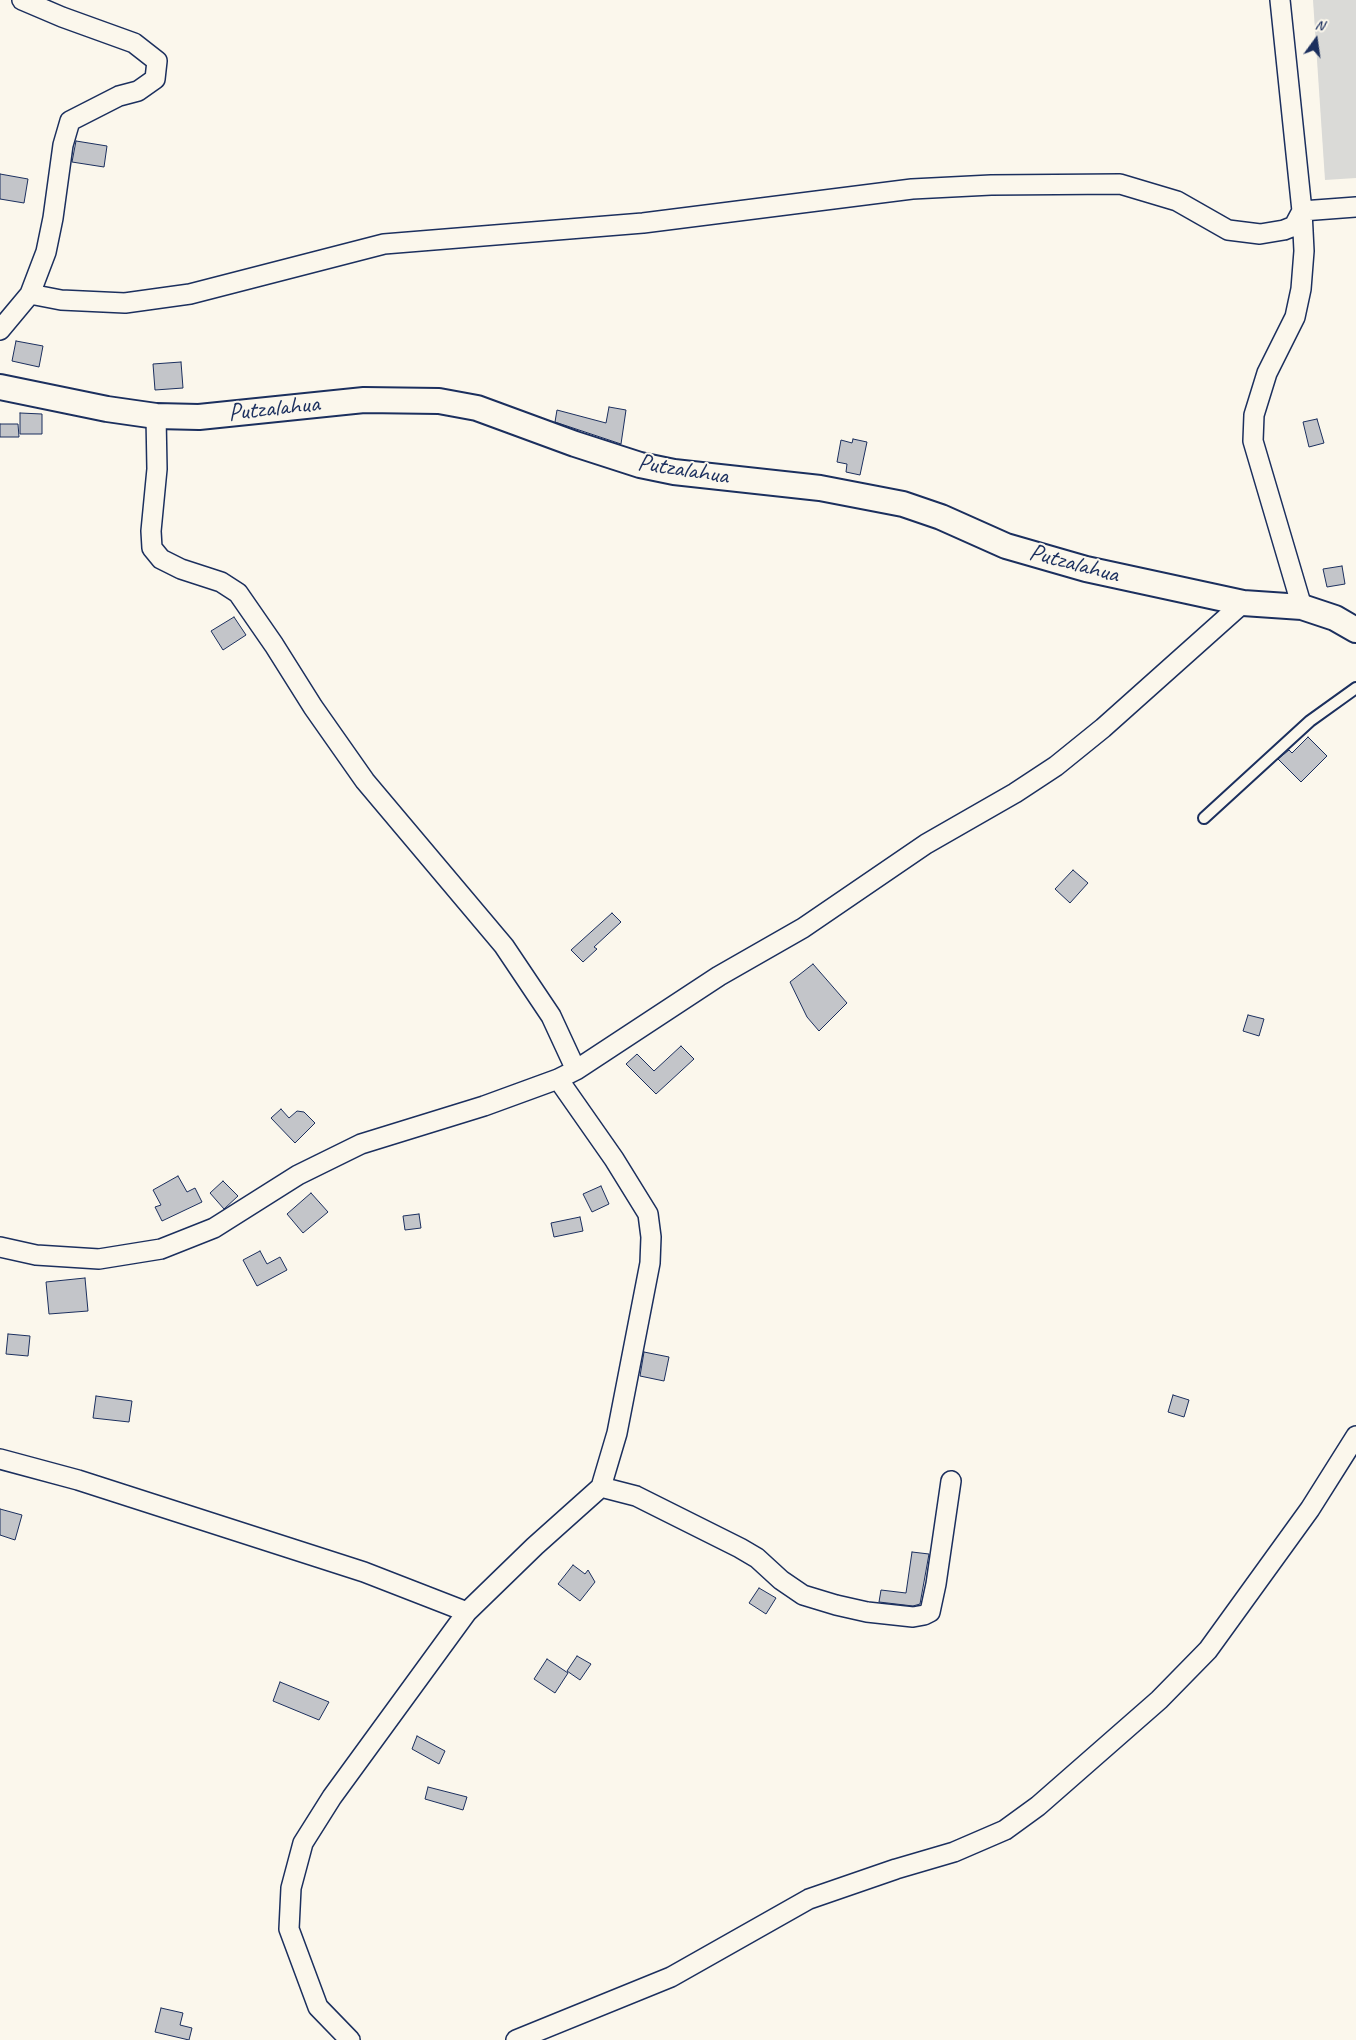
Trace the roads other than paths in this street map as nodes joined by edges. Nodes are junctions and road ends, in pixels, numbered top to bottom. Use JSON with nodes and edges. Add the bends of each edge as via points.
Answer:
{"nodes":[{"id":1,"x":22,"y":0,"type":"edge"},
{"id":2,"x":1280,"y":0,"type":"edge"},
{"id":3,"x":1356,"y":208,"type":"edge"},
{"id":4,"x":1302,"y":211,"type":"junction"},
{"id":5,"x":30,"y":294,"type":"junction"},
{"id":6,"x":0,"y":330,"type":"edge"},
{"id":7,"x":0,"y":387,"type":"edge"},
{"id":8,"x":156,"y":416,"type":"junction"},
{"id":9,"x":1244,"y":602,"type":"junction"},
{"id":10,"x":1302,"y":607,"type":"junction"},
{"id":11,"x":1356,"y":630,"type":"edge"},
{"id":12,"x":1356,"y":688,"type":"edge"},
{"id":13,"x":1204,"y":818,"type":"dead end"},
{"id":14,"x":576,"y":1070,"type":"junction"},
{"id":15,"x":558,"y":1079,"type":"junction"},
{"id":16,"x":0,"y":1248,"type":"edge"},
{"id":17,"x":1356,"y":1436,"type":"edge"},
{"id":18,"x":0,"y":1459,"type":"edge"},
{"id":19,"x":951,"y":1482,"type":"dead end"},
{"id":20,"x":601,"y":1487,"type":"junction"},
{"id":21,"x":467,"y":1612,"type":"junction"},
{"id":22,"x":350,"y":2040,"type":"edge"},
{"id":23,"x":516,"y":2040,"type":"edge"}],
"edges":[{"from":1,"to":5,"type":"street","via":[[134,43],[156,61],[155,79],[138,91],[119,96],[70,121],[63,145],[46,252]]},
{"from":2,"to":4,"type":"street"},
{"from":3,"to":4,"type":"street"},
{"from":4,"to":5,"type":"street","via":[[1294,226],[1260,234],[1228,230],[1178,201],[1120,184],[912,189],[643,223],[384,244],[190,294],[125,303],[61,300]]},
{"from":4,"to":10,"type":"street","via":[[1304,252],[1295,317],[1267,373],[1254,415],[1252,441]]},
{"from":5,"to":6,"type":"street"},
{"from":7,"to":8,"type":"street","name":"Putzalahua"},
{"from":8,"to":9,"type":"street","name":"Putzalahua","via":[[199,416],[364,400],[448,403],[477,408],[640,465],[674,472],[820,488],[903,504],[1006,546],[1086,569]]},
{"from":8,"to":14,"type":"street","via":[[157,469],[152,548],[161,559],[221,582],[238,593],[365,781],[504,946],[551,1016]]},
{"from":9,"to":10,"type":"street","name":"Putzalahua"},
{"from":9,"to":14,"type":"street","via":[[1056,766],[926,844],[803,928],[719,976]]},
{"from":10,"to":11,"type":"street","name":"Putzalahua","via":[[1335,618]]},
{"from":12,"to":13,"type":"lane","via":[[1292,736]]},
{"from":14,"to":15,"type":"street"},
{"from":15,"to":16,"type":"street","via":[[361,1144],[298,1175],[214,1228],[161,1249],[99,1259],[36,1255]]},
{"from":15,"to":20,"type":"street","via":[[648,1214],[651,1237],[650,1263],[617,1433]]},
{"from":17,"to":23,"type":"street","via":[[1310,1510],[1208,1650],[1159,1700],[1038,1806],[1005,1830],[954,1852],[809,1900],[671,1977]]},
{"from":18,"to":21,"type":"street","via":[[78,1480],[364,1572]]},
{"from":19,"to":20,"type":"street","via":[[930,1612],[913,1617],[867,1612],[803,1595],[740,1548],[636,1496]]},
{"from":20,"to":21,"type":"street"},
{"from":21,"to":22,"type":"street","via":[[332,1796],[304,1843],[291,1888],[289,1929],[303,1970],[318,2007]]}]}
